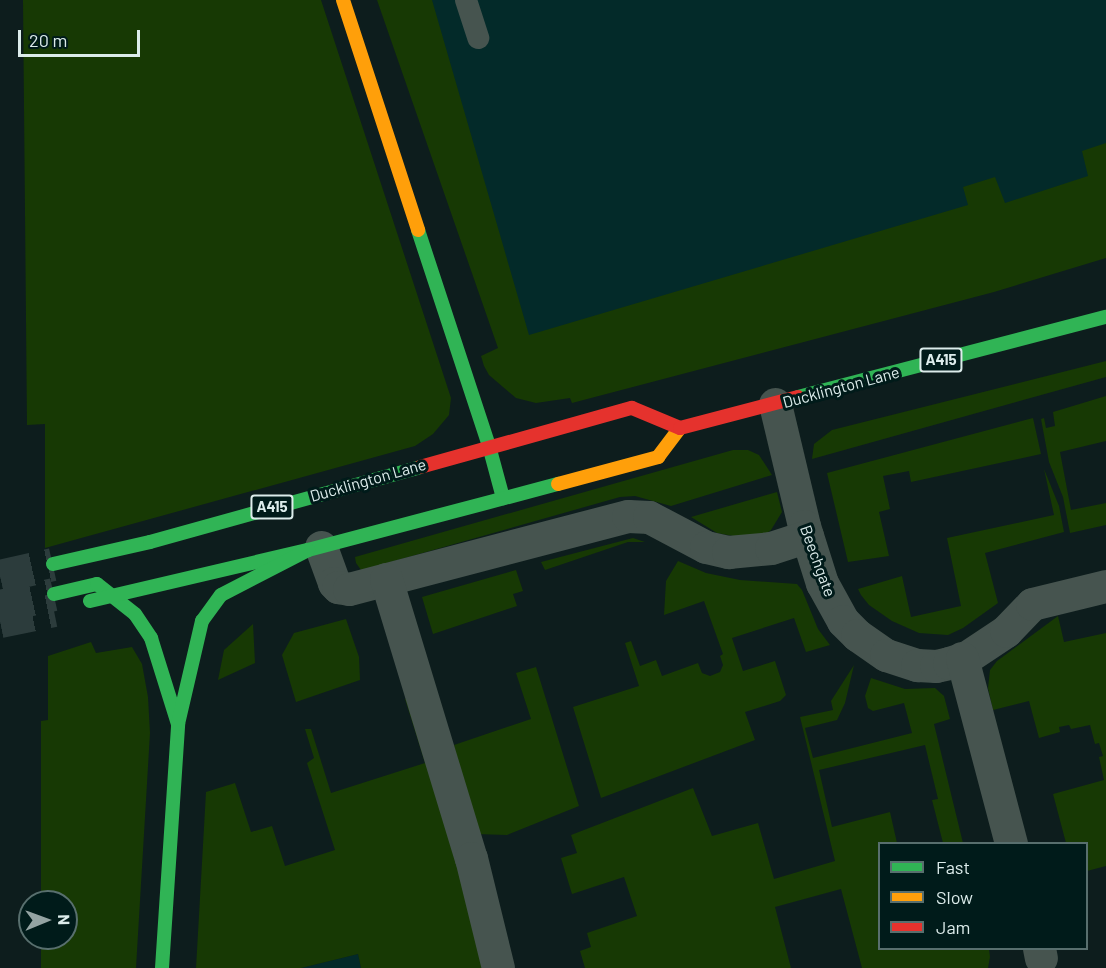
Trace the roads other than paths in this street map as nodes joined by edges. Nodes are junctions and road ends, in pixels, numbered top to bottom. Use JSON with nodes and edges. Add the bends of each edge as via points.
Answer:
{"nodes":[{"id":1,"x":343,"y":0,"type":"edge"},
{"id":2,"x":466,"y":0,"type":"edge"},
{"id":3,"x":478,"y":38,"type":"dead end"},
{"id":4,"x":1106,"y":317,"type":"edge"},
{"id":5,"x":775,"y":404,"type":"junction"},
{"id":6,"x":680,"y":428,"type":"junction"},
{"id":7,"x":489,"y":446,"type":"junction"},
{"id":8,"x":503,"y":498,"type":"junction"},
{"id":9,"x":807,"y":536,"type":"junction"},
{"id":10,"x":314,"y":548,"type":"junction"},
{"id":11,"x":53,"y":564,"type":"tunnel mouth"},
{"id":12,"x":386,"y":579,"type":"junction"},
{"id":13,"x":1106,"y":586,"type":"edge"},
{"id":14,"x":54,"y":594,"type":"tunnel mouth"},
{"id":15,"x":114,"y":596,"type":"junction"},
{"id":16,"x":74,"y":605,"type":"dead end"},
{"id":17,"x":962,"y":658,"type":"junction"},
{"id":18,"x":178,"y":724,"type":"junction"},
{"id":19,"x":1011,"y":842,"type":"edge"},
{"id":20,"x":162,"y":968,"type":"edge"},
{"id":21,"x":498,"y":968,"type":"edge"}],
"edges":[{"from":1,"to":7,"type":"main road"},
{"from":2,"to":3,"type":"lane"},
{"from":4,"to":5,"type":"main road","name":"Ducklington Lane","number":"A415"},
{"from":5,"to":6,"type":"main road","name":"Ducklington Lane","number":"A415"},
{"from":5,"to":9,"type":"street","name":"Beechgate"},
{"from":6,"to":7,"type":"main road","name":"Ducklington Lane","number":"A415","via":[[632,408]]},
{"from":6,"to":8,"type":"main road","via":[[658,457]]},
{"from":7,"to":8,"type":"main road"},
{"from":7,"to":11,"type":"main road","name":"Ducklington Lane","number":"A415","via":[[150,542]]},
{"from":8,"to":10,"type":"main road"},
{"from":9,"to":12,"type":"street","via":[[771,548],[728,552],[706,546],[649,517],[628,516]]},
{"from":9,"to":17,"type":"street","name":"Beechgate","via":[[827,593],[843,621],[857,635],[901,662],[936,666]]},
{"from":10,"to":12,"type":"street","via":[[338,587],[349,589]]},
{"from":10,"to":15,"type":"main road"},
{"from":10,"to":18,"type":"main road","via":[[221,595],[202,621]]},
{"from":12,"to":21,"type":"street","via":[[471,858]]},
{"from":13,"to":17,"type":"street","name":"Beechgate","via":[[1032,604],[1006,631]]},
{"from":14,"to":15,"type":"main road","via":[[97,584]]},
{"from":15,"to":16,"type":"main road"},
{"from":15,"to":18,"type":"main road","via":[[135,614],[151,638]]},
{"from":17,"to":19,"type":"street"},
{"from":18,"to":20,"type":"main road"}]}
